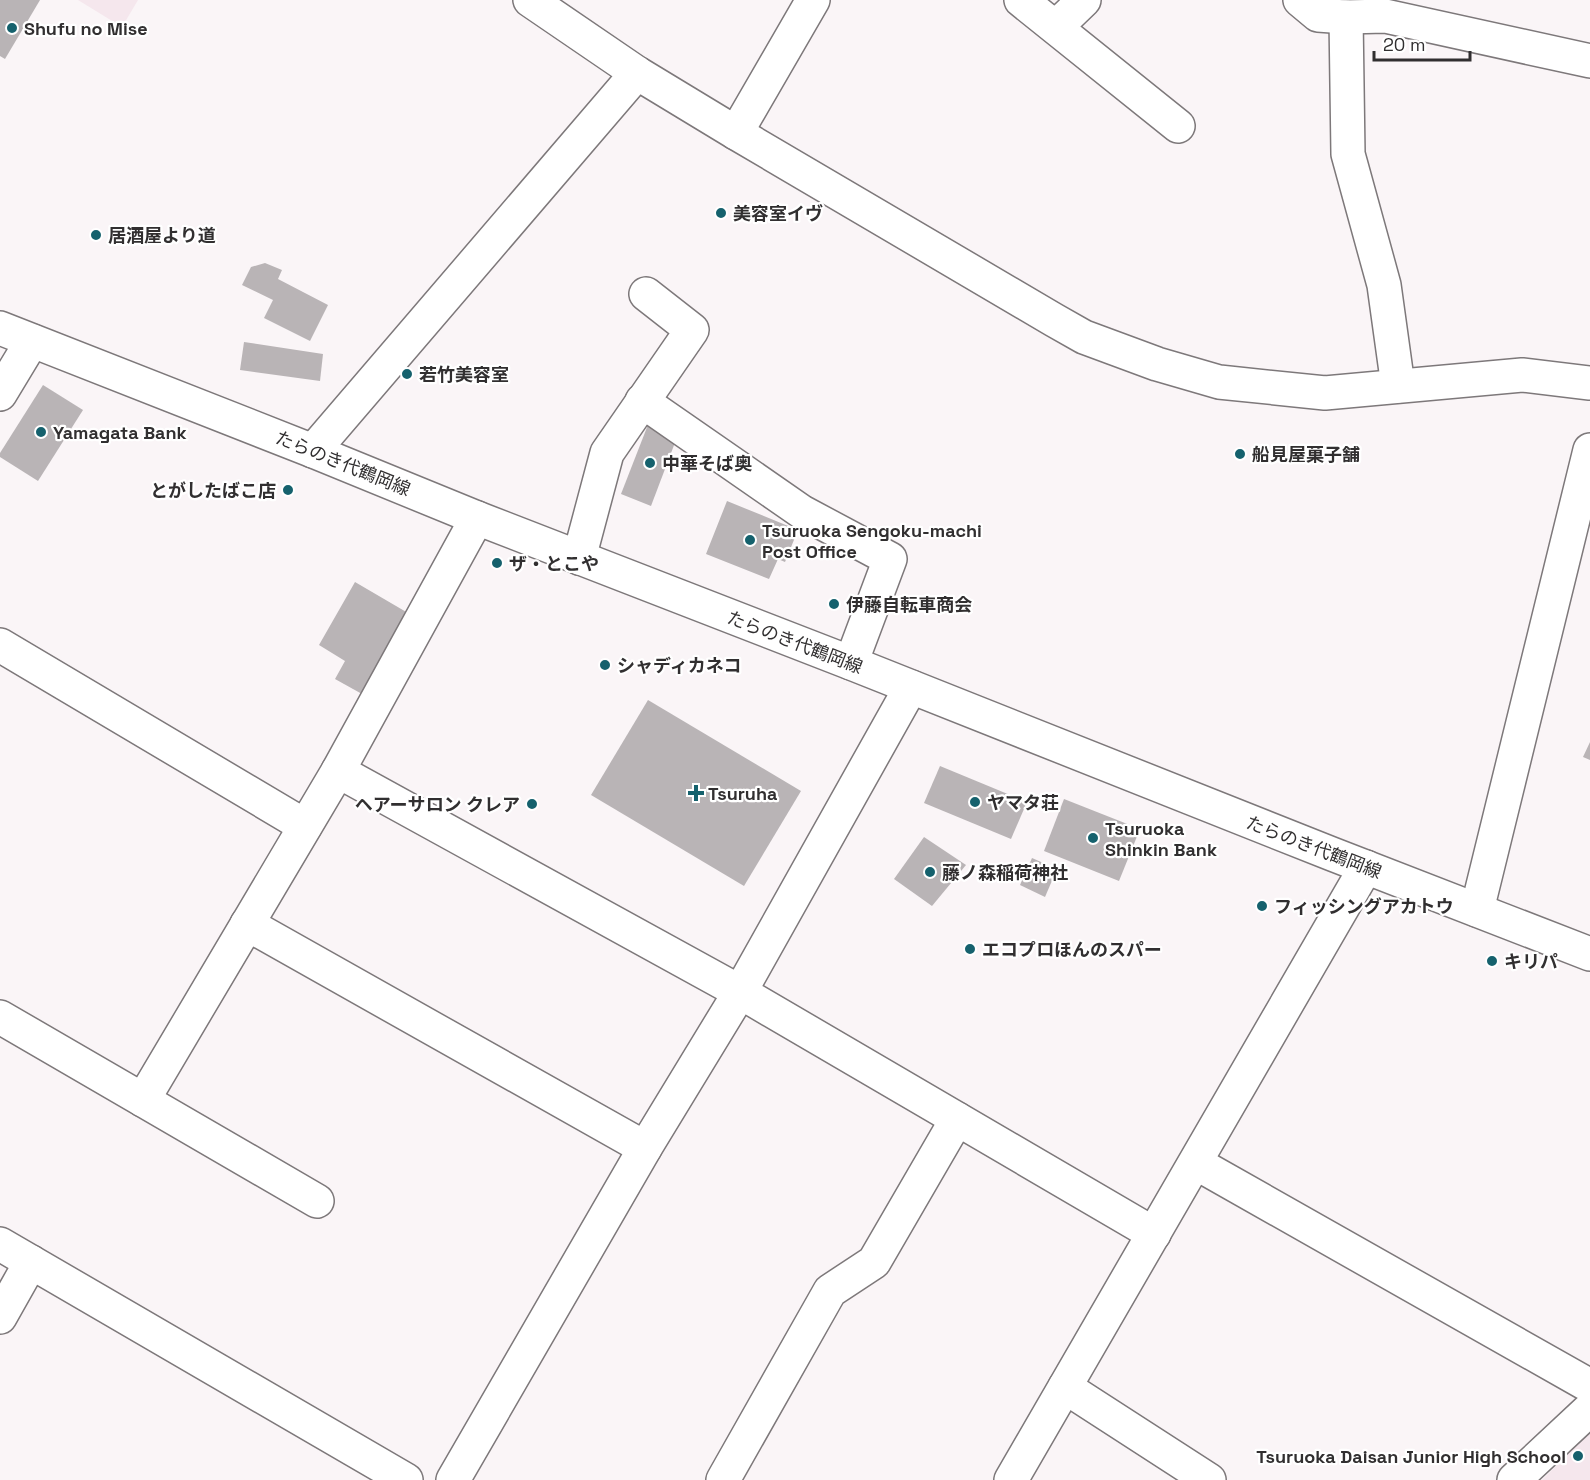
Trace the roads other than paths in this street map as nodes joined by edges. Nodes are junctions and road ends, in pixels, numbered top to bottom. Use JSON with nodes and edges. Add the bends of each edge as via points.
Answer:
{"nodes":[{"id":1,"x":530,"y":0,"type":"edge"},
{"id":2,"x":813,"y":0,"type":"edge"},
{"id":3,"x":1022,"y":0,"type":"edge"},
{"id":4,"x":1084,"y":0,"type":"edge"},
{"id":5,"x":1300,"y":0,"type":"edge"},
{"id":6,"x":1346,"y":17,"type":"junction"},
{"id":7,"x":1056,"y":27,"type":"junction"},
{"id":8,"x":1590,"y":61,"type":"edge"},
{"id":9,"x":637,"y":73,"type":"junction"},
{"id":10,"x":1178,"y":126,"type":"dead end"},
{"id":11,"x":736,"y":133,"type":"junction"},
{"id":12,"x":646,"y":294,"type":"dead end"},
{"id":13,"x":0,"y":328,"type":"edge"},
{"id":14,"x":32,"y":341,"type":"junction"},
{"id":15,"x":1590,"y":383,"type":"edge"},
{"id":16,"x":1398,"y":386,"type":"junction"},
{"id":17,"x":0,"y":394,"type":"edge"},
{"id":18,"x":642,"y":401,"type":"junction"},
{"id":19,"x":1590,"y":450,"type":"edge"},
{"id":20,"x":313,"y":451,"type":"junction"},
{"id":21,"x":477,"y":518,"type":"junction"},
{"id":22,"x":579,"y":558,"type":"junction"},
{"id":23,"x":0,"y":645,"type":"edge"},
{"id":24,"x":851,"y":663,"type":"junction"},
{"id":25,"x":911,"y":687,"type":"junction"},
{"id":26,"x":338,"y":771,"type":"junction"},
{"id":27,"x":305,"y":826,"type":"junction"},
{"id":28,"x":1366,"y":867,"type":"junction"},
{"id":29,"x":1477,"y":910,"type":"junction"},
{"id":30,"x":247,"y":924,"type":"junction"},
{"id":31,"x":1590,"y":954,"type":"edge"},
{"id":32,"x":741,"y":993,"type":"junction"},
{"id":33,"x":0,"y":1017,"type":"edge"},
{"id":34,"x":143,"y":1100,"type":"junction"},
{"id":35,"x":957,"y":1119,"type":"junction"},
{"id":36,"x":645,"y":1148,"type":"junction"},
{"id":37,"x":1196,"y":1163,"type":"junction"},
{"id":38,"x":317,"y":1201,"type":"dead end"},
{"id":39,"x":1154,"y":1234,"type":"junction"},
{"id":40,"x":0,"y":1244,"type":"edge"},
{"id":41,"x":31,"y":1262,"type":"junction"},
{"id":42,"x":0,"y":1317,"type":"edge"},
{"id":43,"x":1590,"y":1386,"type":"edge"},
{"id":44,"x":1065,"y":1387,"type":"junction"},
{"id":45,"x":1590,"y":1409,"type":"edge"},
{"id":46,"x":406,"y":1480,"type":"edge"},
{"id":47,"x":453,"y":1480,"type":"edge"},
{"id":48,"x":723,"y":1480,"type":"edge"},
{"id":49,"x":1011,"y":1480,"type":"edge"},
{"id":50,"x":1209,"y":1480,"type":"edge"},
{"id":51,"x":1514,"y":1480,"type":"edge"}],
"edges":[{"from":1,"to":9,"type":"street"},
{"from":2,"to":11,"type":"street"},
{"from":3,"to":7,"type":"street"},
{"from":4,"to":7,"type":"street"},
{"from":5,"to":6,"type":"street","via":[[1318,15]]},
{"from":6,"to":8,"type":"street","via":[[1384,16]]},
{"from":6,"to":16,"type":"street","via":[[1348,154],[1384,285]]},
{"from":7,"to":10,"type":"street"},
{"from":9,"to":11,"type":"street"},
{"from":9,"to":20,"type":"street"},
{"from":11,"to":16,"type":"street","via":[[1084,337],[1219,382],[1325,393]]},
{"from":12,"to":18,"type":"street","via":[[692,330]]},
{"from":13,"to":14,"type":"street","name":"たらのき代鶴岡線"},
{"from":14,"to":17,"type":"street"},
{"from":14,"to":20,"type":"street","name":"たらのき代鶴岡線"},
{"from":15,"to":16,"type":"street","via":[[1522,375]]},
{"from":18,"to":22,"type":"street","via":[[607,453]]},
{"from":18,"to":24,"type":"street","via":[[802,512],[890,560]]},
{"from":19,"to":29,"type":"street"},
{"from":20,"to":21,"type":"street","name":"たらのき代鶴岡線"},
{"from":21,"to":22,"type":"street","name":"たらのき代鶴岡線"},
{"from":21,"to":26,"type":"street"},
{"from":22,"to":24,"type":"street","name":"たらのき代鶴岡線"},
{"from":23,"to":27,"type":"street"},
{"from":24,"to":25,"type":"street","name":"たらのき代鶴岡線"},
{"from":25,"to":28,"type":"street","name":"たらのき代鶴岡線"},
{"from":25,"to":32,"type":"street"},
{"from":26,"to":27,"type":"street"},
{"from":26,"to":32,"type":"street"},
{"from":27,"to":30,"type":"street"},
{"from":28,"to":29,"type":"street","name":"たらのき代鶴岡線"},
{"from":28,"to":37,"type":"street"},
{"from":29,"to":31,"type":"street","name":"たらのき代鶴岡線"},
{"from":30,"to":34,"type":"street"},
{"from":30,"to":36,"type":"street"},
{"from":32,"to":35,"type":"street"},
{"from":32,"to":36,"type":"street"},
{"from":33,"to":34,"type":"street"},
{"from":34,"to":38,"type":"street"},
{"from":35,"to":39,"type":"street"},
{"from":35,"to":48,"type":"street","via":[[874,1262],[830,1291]]},
{"from":36,"to":47,"type":"street"},
{"from":37,"to":39,"type":"street"},
{"from":37,"to":43,"type":"street"},
{"from":39,"to":44,"type":"street"},
{"from":40,"to":41,"type":"street"},
{"from":41,"to":42,"type":"street"},
{"from":41,"to":46,"type":"street"},
{"from":44,"to":49,"type":"street"},
{"from":44,"to":50,"type":"street"},
{"from":45,"to":51,"type":"street"}]}
